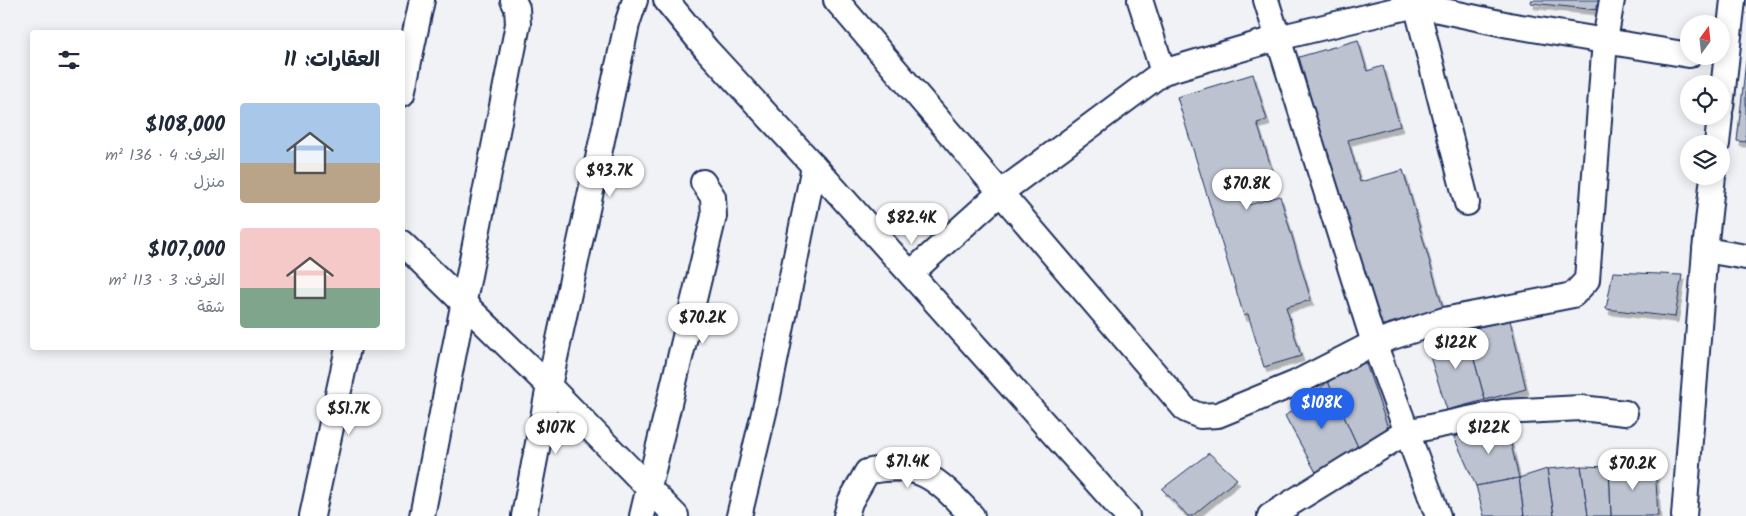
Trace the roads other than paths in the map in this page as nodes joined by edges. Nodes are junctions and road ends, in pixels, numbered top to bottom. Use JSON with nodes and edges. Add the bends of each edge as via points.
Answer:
{"nodes":[{"id":1,"x":422,"y":0,"type":"edge"},
{"id":2,"x":512,"y":0,"type":"edge"},
{"id":3,"x":635,"y":0,"type":"edge"},
{"id":4,"x":666,"y":0,"type":"edge"},
{"id":5,"x":836,"y":0,"type":"edge"},
{"id":6,"x":1140,"y":0,"type":"edge"},
{"id":7,"x":1266,"y":0,"type":"edge"},
{"id":8,"x":1612,"y":0,"type":"edge"},
{"id":9,"x":1733,"y":0,"type":"edge"},
{"id":10,"x":1416,"y":3,"type":"edge"},
{"id":11,"x":1730,"y":27,"type":"edge"},
{"id":12,"x":1278,"y":38,"type":"junction"},
{"id":13,"x":1606,"y":40,"type":"junction"},
{"id":14,"x":1680,"y":53,"type":"edge"},
{"id":15,"x":1163,"y":72,"type":"junction"},
{"id":16,"x":405,"y":80,"type":"edge"},
{"id":17,"x":814,"y":166,"type":"junction"},
{"id":18,"x":704,"y":182,"type":"dead end"},
{"id":19,"x":1712,"y":185,"type":"edge"},
{"id":20,"x":1000,"y":193,"type":"junction"},
{"id":21,"x":1467,"y":203,"type":"dead end"},
{"id":22,"x":405,"y":246,"type":"edge"},
{"id":23,"x":1704,"y":250,"type":"junction"},
{"id":24,"x":1746,"y":257,"type":"edge"},
{"id":25,"x":911,"y":273,"type":"junction"},
{"id":26,"x":464,"y":303,"type":"junction"},
{"id":27,"x":1374,"y":344,"type":"junction"},
{"id":28,"x":348,"y":350,"type":"edge"},
{"id":29,"x":549,"y":386,"type":"junction"},
{"id":30,"x":1625,"y":414,"type":"dead end"},
{"id":31,"x":1406,"y":432,"type":"junction"},
{"id":32,"x":649,"y":486,"type":"junction"},
{"id":33,"x":312,"y":516,"type":"edge"},
{"id":34,"x":422,"y":516,"type":"edge"},
{"id":35,"x":524,"y":516,"type":"edge"},
{"id":36,"x":642,"y":516,"type":"edge"},
{"id":37,"x":676,"y":516,"type":"edge"},
{"id":38,"x":739,"y":516,"type":"edge"},
{"id":39,"x":846,"y":516,"type":"edge"},
{"id":40,"x":972,"y":516,"type":"edge"},
{"id":41,"x":1127,"y":516,"type":"edge"},
{"id":42,"x":1270,"y":516,"type":"edge"},
{"id":43,"x":1438,"y":516,"type":"edge"},
{"id":44,"x":1684,"y":516,"type":"edge"}],
"edges":[{"from":1,"to":16,"type":"street"},
{"from":2,"to":26,"type":"street","via":[[517,8],[518,24]]},
{"from":3,"to":29,"type":"street","via":[[627,24]]},
{"from":4,"to":17,"type":"street","via":[[707,50]]},
{"from":5,"to":20,"type":"street"},
{"from":6,"to":15,"type":"street"},
{"from":7,"to":12,"type":"street"},
{"from":8,"to":13,"type":"street"},
{"from":9,"to":11,"type":"street"},
{"from":10,"to":12,"type":"street"},
{"from":10,"to":13,"type":"street","via":[[1509,25]]},
{"from":10,"to":21,"type":"street"},
{"from":12,"to":15,"type":"street"},
{"from":12,"to":27,"type":"street"},
{"from":13,"to":14,"type":"street"},
{"from":13,"to":27,"type":"street","via":[[1587,280],[1572,295],[1444,320]]},
{"from":15,"to":20,"type":"street"},
{"from":17,"to":25,"type":"street"},
{"from":17,"to":38,"type":"street","via":[[768,396]]},
{"from":18,"to":32,"type":"street","via":[[713,197],[714,216]]},
{"from":19,"to":23,"type":"street"},
{"from":20,"to":25,"type":"street"},
{"from":20,"to":27,"type":"street","via":[[1186,410],[1200,416],[1218,415],[1288,386]]},
{"from":22,"to":26,"type":"street"},
{"from":23,"to":24,"type":"street"},
{"from":23,"to":44,"type":"street"},
{"from":25,"to":41,"type":"street"},
{"from":26,"to":29,"type":"street"},
{"from":26,"to":34,"type":"street"},
{"from":27,"to":31,"type":"street"},
{"from":28,"to":33,"type":"street"},
{"from":29,"to":32,"type":"street"},
{"from":29,"to":35,"type":"street"},
{"from":30,"to":31,"type":"street","via":[[1581,408],[1503,412]]},
{"from":31,"to":42,"type":"street"},
{"from":31,"to":43,"type":"street"},
{"from":32,"to":36,"type":"street"},
{"from":32,"to":37,"type":"street"},
{"from":39,"to":40,"type":"street","via":[[867,472],[891,467],[922,472],[948,491]]}]}
